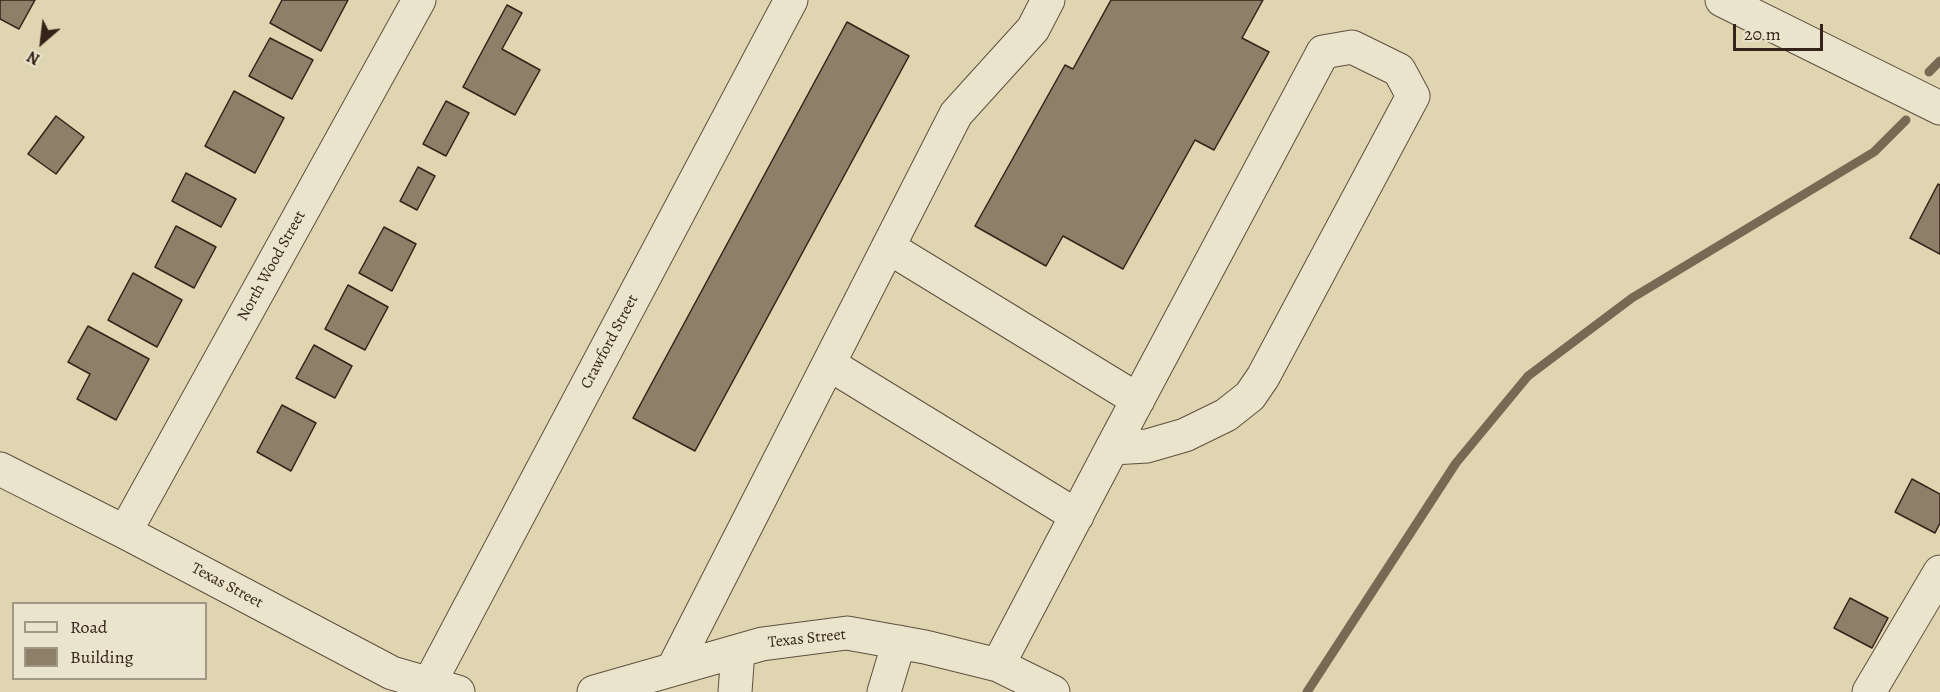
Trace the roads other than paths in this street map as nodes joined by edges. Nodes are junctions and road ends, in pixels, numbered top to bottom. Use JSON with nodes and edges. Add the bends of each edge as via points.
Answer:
{"nodes":[{"id":1,"x":419,"y":0,"type":"edge"},
{"id":2,"x":791,"y":0,"type":"edge"},
{"id":3,"x":1048,"y":0,"type":"edge"},
{"id":4,"x":1722,"y":0,"type":"edge"},
{"id":5,"x":1940,"y":108,"type":"edge"},
{"id":6,"x":888,"y":248,"type":"junction"},
{"id":7,"x":829,"y":364,"type":"junction"},
{"id":8,"x":1138,"y":400,"type":"junction"},
{"id":9,"x":1112,"y":448,"type":"junction"},
{"id":10,"x":0,"y":469,"type":"edge"},
{"id":11,"x":1077,"y":516,"type":"junction"},
{"id":12,"x":125,"y":532,"type":"junction"},
{"id":13,"x":1940,"y":572,"type":"edge"},
{"id":14,"x":899,"y":642,"type":"junction"},
{"id":15,"x":738,"y":651,"type":"junction"},
{"id":16,"x":998,"y":665,"type":"junction"},
{"id":17,"x":673,"y":669,"type":"junction"},
{"id":18,"x":444,"y":688,"type":"edge"},
{"id":19,"x":594,"y":692,"type":"edge"},
{"id":20,"x":735,"y":692,"type":"edge"},
{"id":21,"x":884,"y":692,"type":"edge"},
{"id":22,"x":1053,"y":692,"type":"edge"},
{"id":23,"x":1869,"y":692,"type":"edge"}],
"edges":[{"from":1,"to":12,"type":"street","name":"North Wood Street"},
{"from":2,"to":18,"type":"street","name":"Crawford Street"},
{"from":3,"to":6,"type":"street","via":[[1033,29],[956,114]]},
{"from":4,"to":5,"type":"street"},
{"from":6,"to":7,"type":"street"},
{"from":6,"to":8,"type":"street"},
{"from":7,"to":11,"type":"street"},
{"from":7,"to":17,"type":"street"},
{"from":8,"to":9,"type":"street"},
{"from":8,"to":9,"type":"street","via":[[1323,52],[1352,47],[1399,70],[1413,96],[1250,396],[1226,415],[1185,435],[1148,446]]},
{"from":9,"to":11,"type":"street"},
{"from":10,"to":12,"type":"street","name":"Texas Street"},
{"from":11,"to":16,"type":"street"},
{"from":12,"to":18,"type":"street","name":"Texas Street","via":[[392,673]]},
{"from":13,"to":23,"type":"street"},
{"from":14,"to":15,"type":"street","name":"Texas Street","via":[[848,633],[762,644]]},
{"from":14,"to":16,"type":"street","name":"Texas Street"},
{"from":14,"to":21,"type":"street"},
{"from":15,"to":17,"type":"street","name":"Texas Street"},
{"from":15,"to":20,"type":"street"},
{"from":16,"to":22,"type":"street","name":"Texas Street"},
{"from":17,"to":19,"type":"street","name":"Texas Street"}]}
